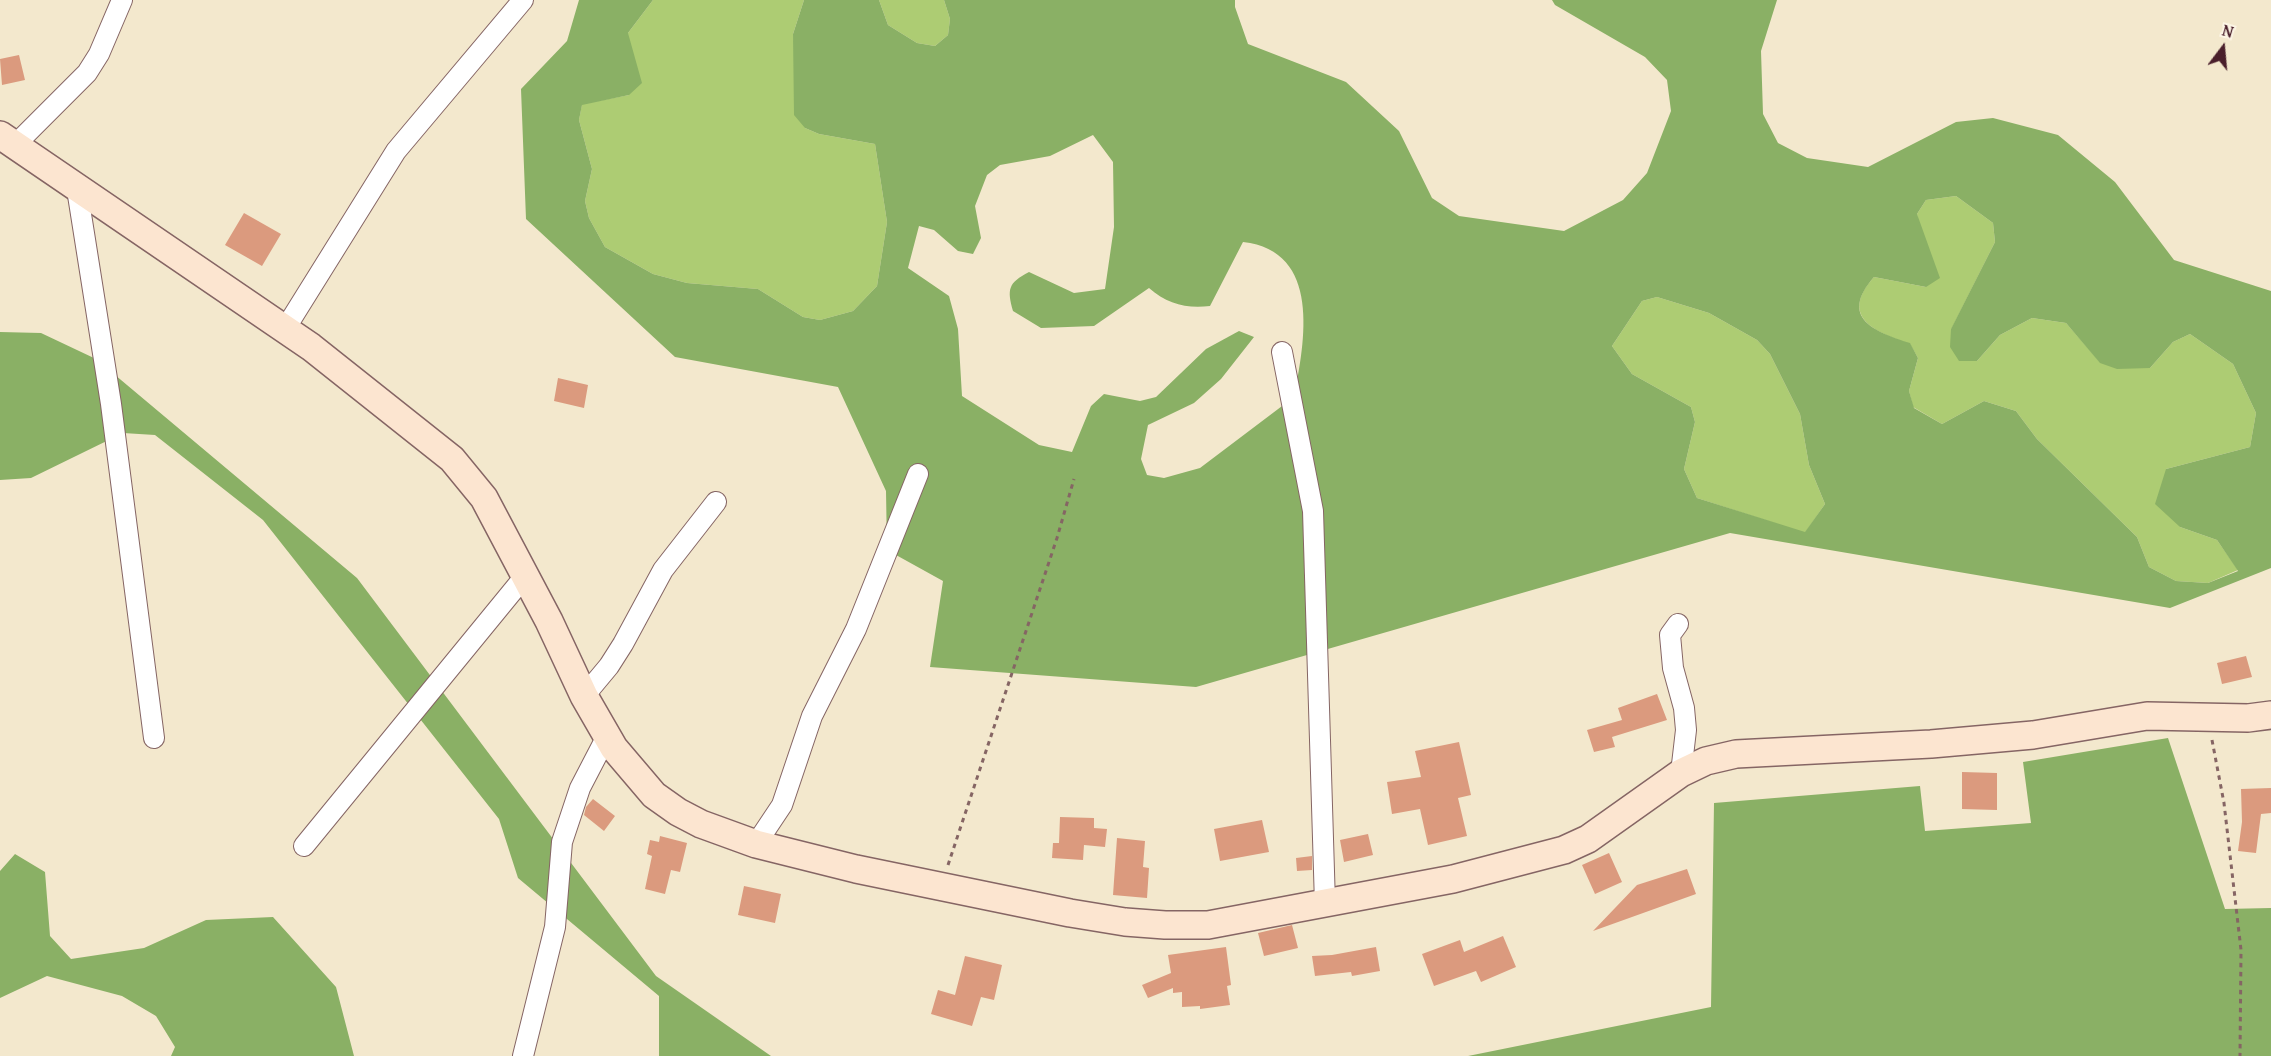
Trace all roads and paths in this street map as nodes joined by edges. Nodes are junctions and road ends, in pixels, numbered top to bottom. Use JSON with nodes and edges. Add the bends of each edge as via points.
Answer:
{"nodes":[{"id":1,"x":122,"y":0,"type":"edge"},
{"id":2,"x":523,"y":0,"type":"edge"},
{"id":3,"x":8,"y":140,"type":"edge"},
{"id":4,"x":77,"y":189,"type":"junction"},
{"id":5,"x":285,"y":329,"type":"junction"},
{"id":6,"x":1282,"y":352,"type":"dead end"},
{"id":7,"x":918,"y":474,"type":"dead end"},
{"id":8,"x":1074,"y":479,"type":"dead end"},
{"id":9,"x":716,"y":502,"type":"dead end"},
{"id":10,"x":525,"y":576,"type":"junction"},
{"id":11,"x":1678,"y":624,"type":"dead end"},
{"id":12,"x":584,"y":696,"type":"junction"},
{"id":13,"x":2271,"y":715,"type":"edge"},
{"id":14,"x":2207,"y":717,"type":"junction"},
{"id":15,"x":607,"y":736,"type":"junction"},
{"id":16,"x":154,"y":738,"type":"dead end"},
{"id":17,"x":1681,"y":773,"type":"junction"},
{"id":18,"x":756,"y":844,"type":"junction"},
{"id":19,"x":304,"y":846,"type":"dead end"},
{"id":20,"x":941,"y":887,"type":"junction"},
{"id":21,"x":1325,"y":904,"type":"junction"},
{"id":22,"x":523,"y":1056,"type":"edge"},
{"id":23,"x":2240,"y":1056,"type":"edge"}],
"edges":[{"from":1,"to":3,"type":"street","via":[[87,73]]},
{"from":2,"to":5,"type":"street","via":[[396,151]]},
{"from":3,"to":4,"type":"street"},
{"from":4,"to":5,"type":"street"},
{"from":4,"to":16,"type":"street","via":[[111,404]]},
{"from":5,"to":10,"type":"street","via":[[452,459],[484,498]]},
{"from":6,"to":21,"type":"street","via":[[1313,511]]},
{"from":7,"to":18,"type":"street","via":[[856,629],[812,716],[782,805]]},
{"from":8,"to":20,"type":"path"},
{"from":9,"to":12,"type":"street","via":[[663,570],[623,644]]},
{"from":10,"to":12,"type":"street"},
{"from":10,"to":19,"type":"street"},
{"from":11,"to":17,"type":"street","via":[[1670,635],[1686,730]]},
{"from":12,"to":15,"type":"street"},
{"from":13,"to":14,"type":"street"},
{"from":14,"to":17,"type":"street","via":[[2147,716],[2033,735],[1736,754],[1706,761]]},
{"from":14,"to":23,"type":"path","via":[[2224,803],[2241,950]]},
{"from":15,"to":18,"type":"street","via":[[654,795],[701,824]]},
{"from":15,"to":22,"type":"street","via":[[580,788],[562,842],[555,927]]},
{"from":17,"to":21,"type":"street","via":[[1588,839],[1564,850],[1453,879]]},
{"from":18,"to":20,"type":"street"},
{"from":20,"to":21,"type":"street","via":[[1070,913],[1165,925],[1208,925]]}]}
